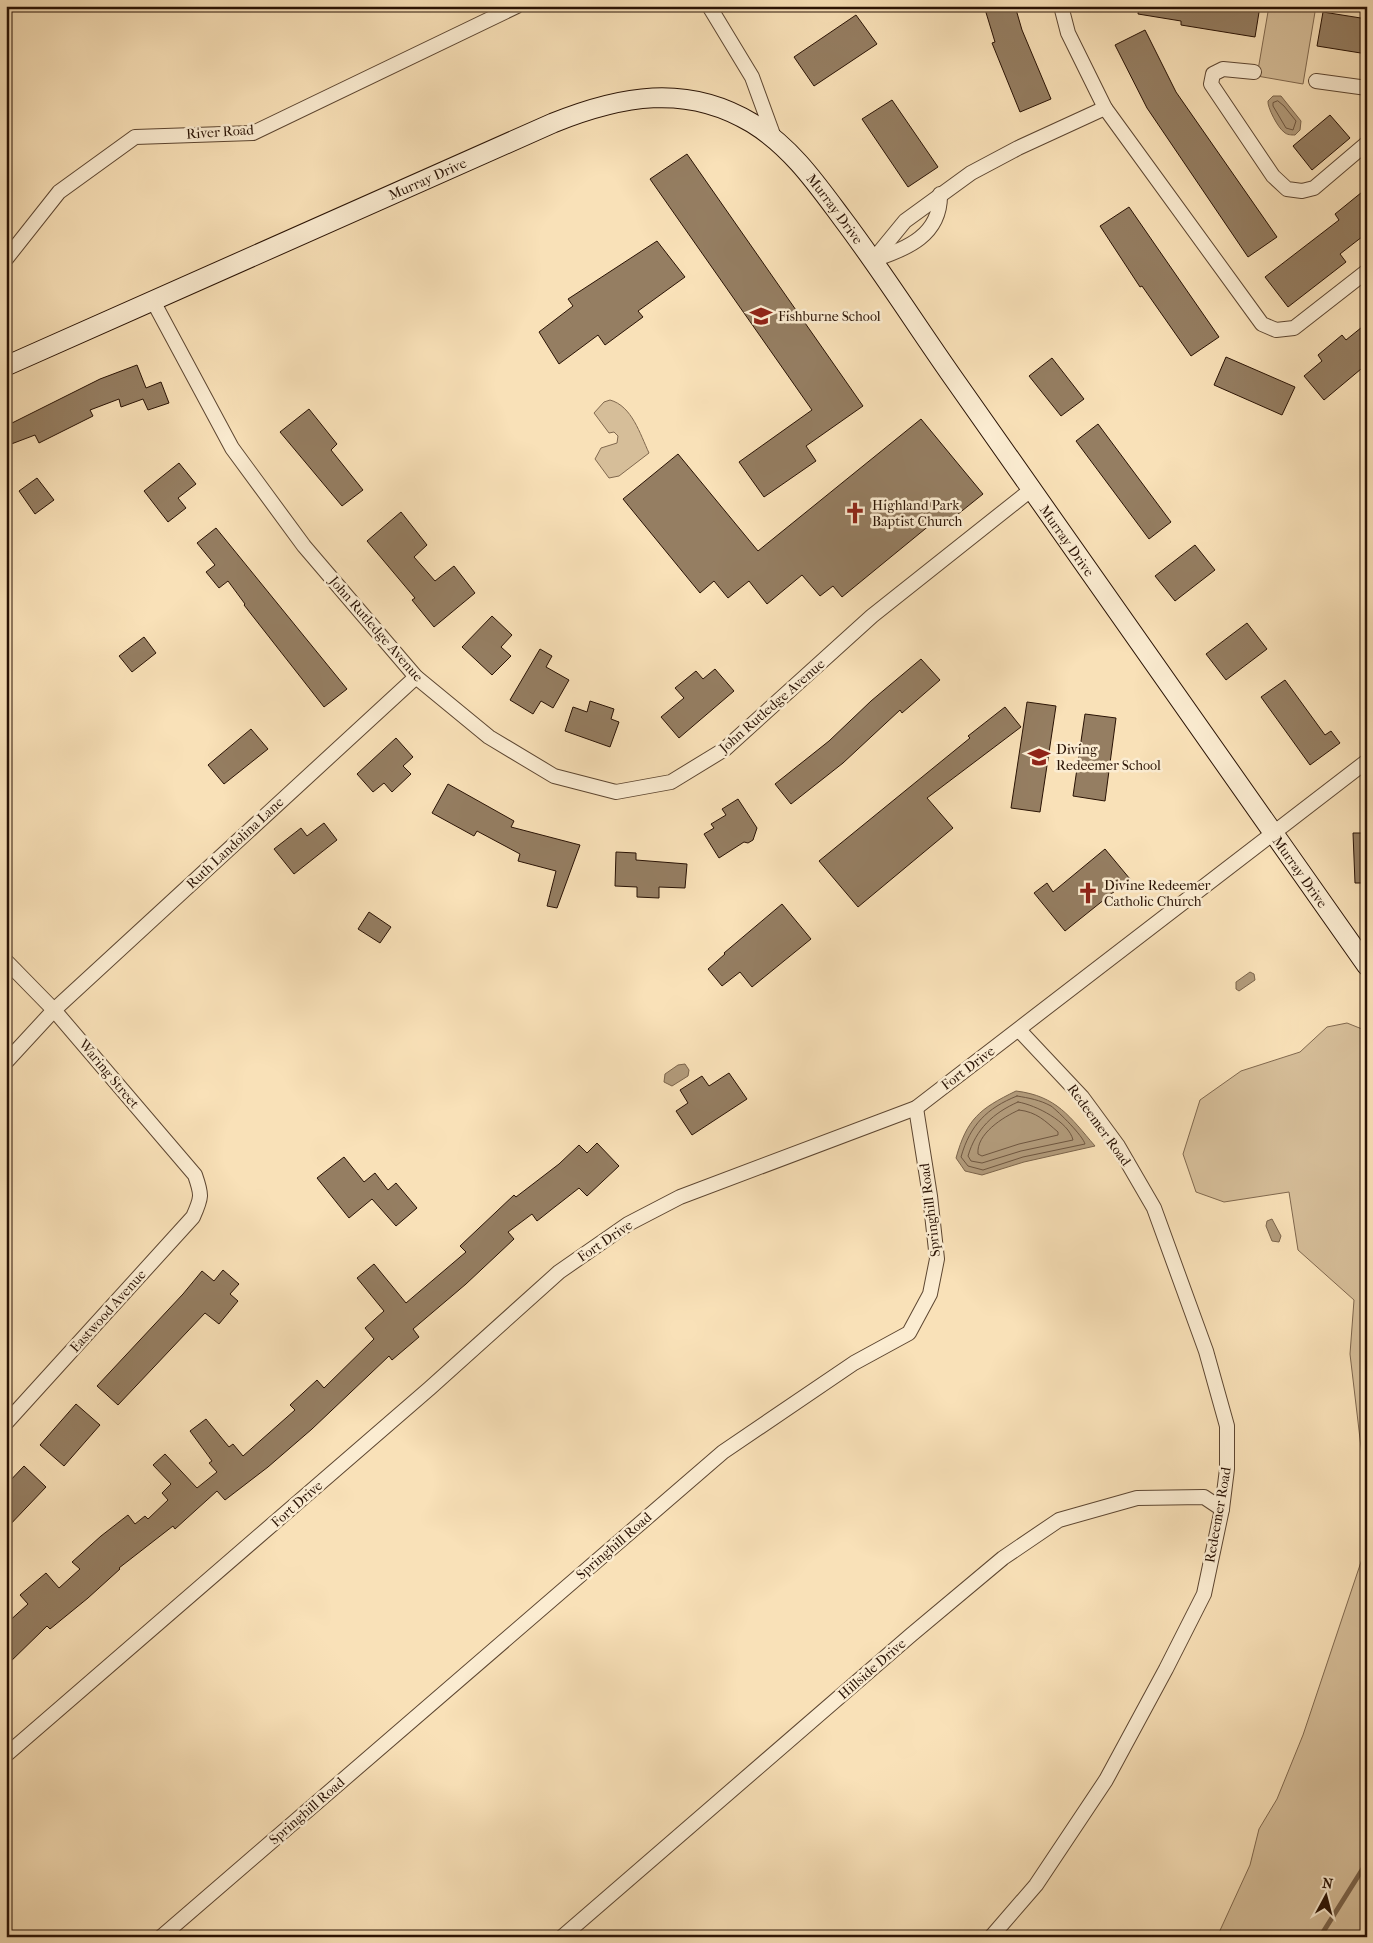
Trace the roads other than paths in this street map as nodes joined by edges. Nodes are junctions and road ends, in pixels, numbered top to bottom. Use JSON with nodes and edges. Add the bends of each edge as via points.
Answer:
{"nodes":[{"id":1,"x":517,"y":6,"type":"edge"},
{"id":2,"x":709,"y":6,"type":"edge"},
{"id":3,"x":1061,"y":6,"type":"edge"},
{"id":4,"x":1254,"y":72,"type":"dead end"},
{"id":5,"x":1316,"y":81,"type":"dead end"},
{"id":6,"x":1367,"y":88,"type":"edge"},
{"id":7,"x":1105,"y":108,"type":"junction"},
{"id":8,"x":775,"y":140,"type":"junction"},
{"id":9,"x":1367,"y":143,"type":"edge"},
{"id":10,"x":940,"y":194,"type":"junction"},
{"id":11,"x":6,"y":259,"type":"edge"},
{"id":12,"x":873,"y":260,"type":"junction"},
{"id":13,"x":1367,"y":271,"type":"edge"},
{"id":14,"x":153,"y":301,"type":"junction"},
{"id":15,"x":6,"y":366,"type":"edge"},
{"id":16,"x":1032,"y":489,"type":"junction"},
{"id":17,"x":416,"y":677,"type":"junction"},
{"id":18,"x":1367,"y":761,"type":"edge"},
{"id":19,"x":1272,"y":833,"type":"junction"},
{"id":20,"x":6,"y":961,"type":"edge"},
{"id":21,"x":1367,"y":966,"type":"edge"},
{"id":22,"x":54,"y":1010,"type":"junction"},
{"id":23,"x":1019,"y":1030,"type":"junction"},
{"id":24,"x":6,"y":1062,"type":"edge"},
{"id":25,"x":916,"y":1108,"type":"junction"},
{"id":26,"x":202,"y":1194,"type":"joint"},
{"id":27,"x":6,"y":1423,"type":"edge"},
{"id":28,"x":1222,"y":1508,"type":"junction"},
{"id":29,"x":6,"y":1755,"type":"edge"},
{"id":30,"x":161,"y":1937,"type":"edge"},
{"id":31,"x":562,"y":1937,"type":"edge"},
{"id":32,"x":991,"y":1937,"type":"edge"}],
"edges":[{"from":1,"to":11,"type":"street","name":"River Road","via":[[253,133],[135,137],[59,192]]},
{"from":2,"to":8,"type":"street","via":[[752,77]]},
{"from":3,"to":7,"type":"street","via":[[1068,33]]},
{"from":4,"to":9,"type":"street","via":[[1223,69],[1213,74],[1211,84],[1273,176],[1287,189],[1302,191],[1314,188]]},
{"from":5,"to":6,"type":"street"},
{"from":7,"to":10,"type":"street","via":[[995,160]]},
{"from":7,"to":13,"type":"street","via":[[1262,324],[1276,330],[1294,328]]},
{"from":8,"to":12,"type":"street","name":"Murray Drive","via":[[806,169]]},
{"from":8,"to":14,"type":"street","name":"Murray Drive","via":[[745,119],[692,101],[650,98],[602,105],[553,123]]},
{"from":10,"to":12,"type":"street","via":[[905,221]]},
{"from":10,"to":12,"type":"street","via":[[938,214],[924,234],[909,247]]},
{"from":12,"to":16,"type":"street","name":"Murray Drive"},
{"from":14,"to":15,"type":"street","name":"Murray Drive"},
{"from":14,"to":17,"type":"street","name":"John Rutledge Avenue","via":[[232,448],[304,546]]},
{"from":16,"to":17,"type":"street","name":"John Rutledge Avenue","via":[[872,616],[725,749],[671,782],[616,792],[554,776],[489,737]]},
{"from":16,"to":19,"type":"street","name":"Murray Drive"},
{"from":17,"to":22,"type":"street","name":"Ruth Landolina Lane"},
{"from":18,"to":19,"type":"street","name":"Fort Drive"},
{"from":19,"to":21,"type":"street","name":"Murray Drive"},
{"from":19,"to":23,"type":"street","name":"Fort Drive"},
{"from":20,"to":22,"type":"street","name":"Waring Street"},
{"from":22,"to":24,"type":"street","name":"Ruth Landolina Lane"},
{"from":22,"to":26,"type":"street","name":"Waring Street","via":[[195,1175]]},
{"from":23,"to":25,"type":"street","name":"Fort Drive"},
{"from":23,"to":28,"type":"street","name":"Redeemer Road","via":[[1082,1097],[1118,1146],[1154,1208],[1206,1351],[1227,1426],[1227,1469]]},
{"from":25,"to":29,"type":"street","name":"Fort Drive","via":[[680,1197],[628,1224],[559,1272],[430,1388]]},
{"from":25,"to":30,"type":"street","name":"Springhill Road","via":[[937,1259],[930,1294],[909,1333],[854,1363],[723,1452]]},
{"from":26,"to":27,"type":"street","name":"Eastwood Avenue","via":[[193,1217]]},
{"from":28,"to":31,"type":"street","name":"Hillside Drive","via":[[1204,1497],[1137,1498],[1059,1520],[1003,1558],[911,1635]]},
{"from":28,"to":32,"type":"street","name":"Redeemer Road","via":[[1204,1594],[1166,1669],[1106,1780],[1036,1885]]}]}
